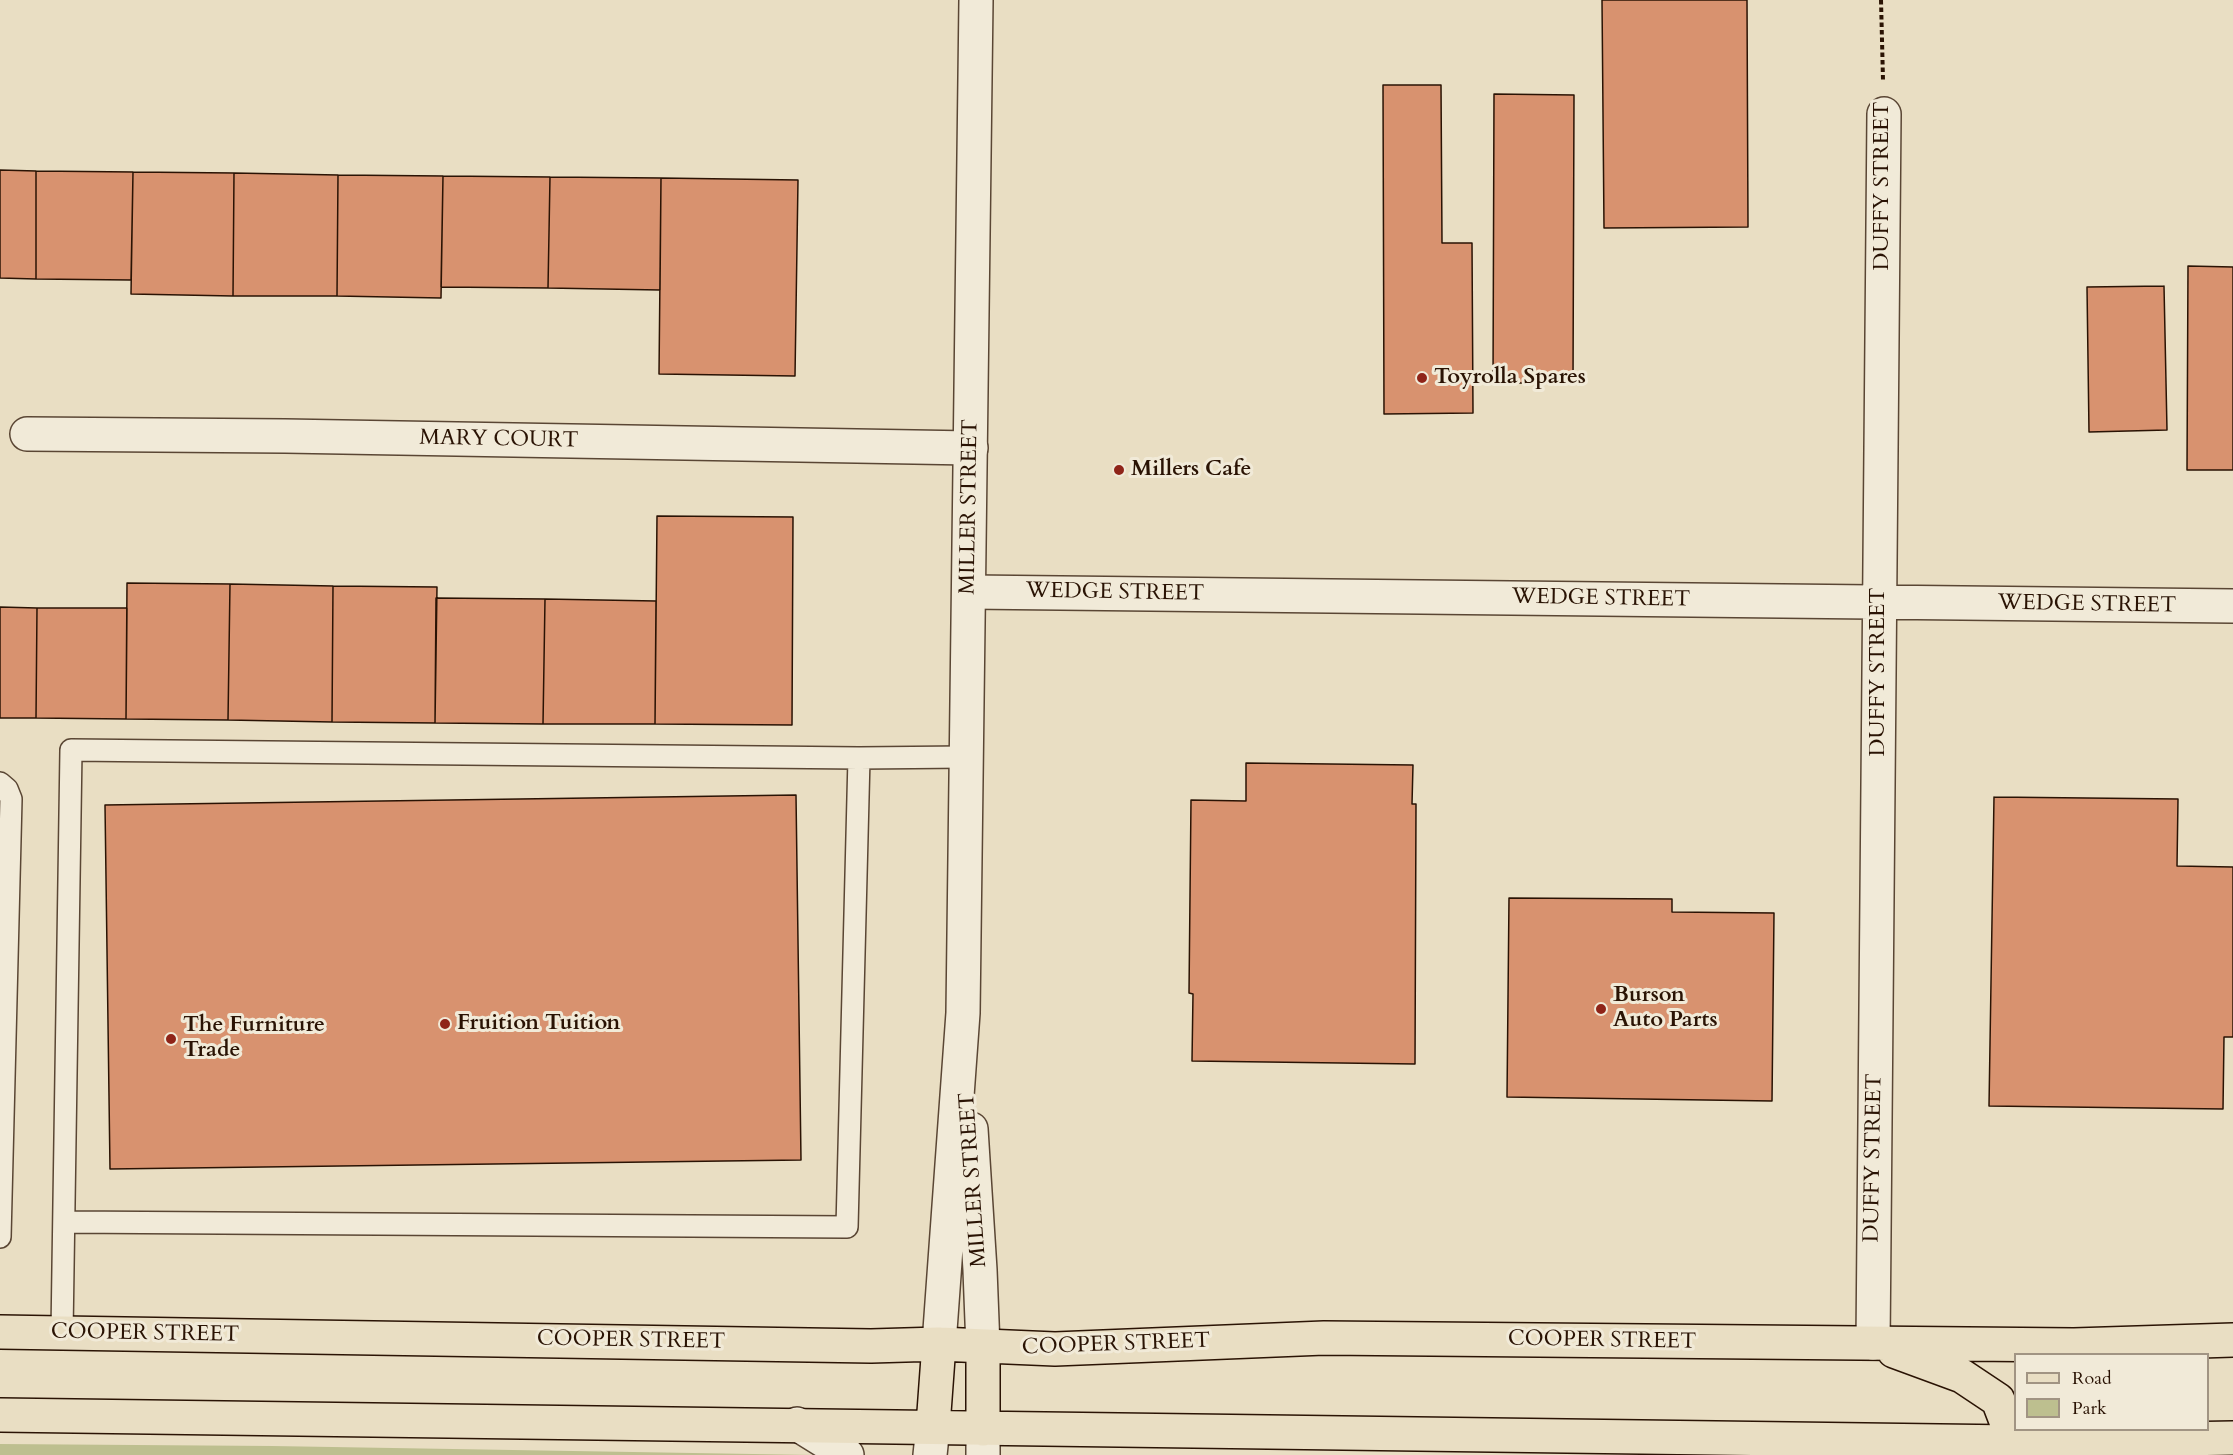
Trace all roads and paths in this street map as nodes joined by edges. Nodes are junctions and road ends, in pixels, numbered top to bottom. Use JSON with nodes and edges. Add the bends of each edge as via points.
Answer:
{"nodes":[{"id":1,"x":976,"y":0,"type":"edge"},
{"id":2,"x":1881,"y":0,"type":"edge"},
{"id":3,"x":1884,"y":114,"type":"joint"},
{"id":4,"x":27,"y":434,"type":"dead end"},
{"id":5,"x":971,"y":448,"type":"junction"},
{"id":6,"x":970,"y":592,"type":"junction"},
{"id":7,"x":1879,"y":603,"type":"junction"},
{"id":8,"x":2233,"y":606,"type":"edge"},
{"id":9,"x":966,"y":757,"type":"junction"},
{"id":10,"x":860,"y":758,"type":"junction"},
{"id":11,"x":0,"y":783,"type":"edge"},
{"id":12,"x":963,"y":1013,"type":"junction"},
{"id":13,"x":65,"y":1221,"type":"junction"},
{"id":14,"x":0,"y":1237,"type":"edge"},
{"id":15,"x":0,"y":1332,"type":"edge"},
{"id":16,"x":62,"y":1332,"type":"junction"},
{"id":17,"x":2233,"y":1340,"type":"edge"},
{"id":18,"x":1873,"y":1343,"type":"junction"},
{"id":19,"x":939,"y":1344,"type":"junction"},
{"id":20,"x":982,"y":1347,"type":"junction"},
{"id":21,"x":0,"y":1415,"type":"edge"},
{"id":22,"x":797,"y":1424,"type":"junction"},
{"id":23,"x":2233,"y":1438,"type":"edge"},
{"id":24,"x":931,"y":1441,"type":"edge"},
{"id":25,"x":983,"y":1442,"type":"edge"},
{"id":26,"x":2014,"y":1442,"type":"junction"},
{"id":27,"x":847,"y":1455,"type":"edge"}],
"edges":[{"from":1,"to":5,"type":"street","name":"MILLER STREET"},
{"from":2,"to":3,"type":"path","name":"DUFFY STREET"},
{"from":3,"to":7,"type":"street","name":"DUFFY STREET"},
{"from":4,"to":5,"type":"street","name":"MARY COURT"},
{"from":5,"to":6,"type":"street","name":"MILLER STREET"},
{"from":6,"to":7,"type":"street","name":"WEDGE STREET"},
{"from":6,"to":9,"type":"street","name":"MILLER STREET"},
{"from":7,"to":8,"type":"street","name":"WEDGE STREET"},
{"from":7,"to":18,"type":"street","name":"DUFFY STREET"},
{"from":9,"to":10,"type":"lane"},
{"from":9,"to":12,"type":"street","name":"MILLER STREET"},
{"from":10,"to":13,"type":"lane","via":[[847,1227]]},
{"from":10,"to":13,"type":"lane","via":[[71,750]]},
{"from":11,"to":14,"type":"lane","via":[[11,799]]},
{"from":12,"to":19,"type":"street","name":"MILLER STREET"},
{"from":12,"to":20,"type":"street","name":"MILLER STREET"},
{"from":13,"to":16,"type":"lane"},
{"from":15,"to":16,"type":"main road","name":"COOPER STREET"},
{"from":16,"to":19,"type":"main road","name":"COOPER STREET"},
{"from":17,"to":18,"type":"main road","name":"COOPER STREET","via":[[2074,1345]]},
{"from":18,"to":20,"type":"main road","name":"COOPER STREET","via":[[1324,1338],[1055,1349]]},
{"from":18,"to":26,"type":"main road","via":[[1962,1376],[1998,1400]]},
{"from":19,"to":20,"type":"main road","name":"COOPER STREET"},
{"from":19,"to":24,"type":"main road"},
{"from":20,"to":25,"type":"main road"},
{"from":21,"to":22,"type":"main road"},
{"from":22,"to":24,"type":"main road"},
{"from":22,"to":27,"type":"street"},
{"from":23,"to":26,"type":"main road"},
{"from":24,"to":25,"type":"main road"},
{"from":25,"to":26,"type":"main road"}]}
